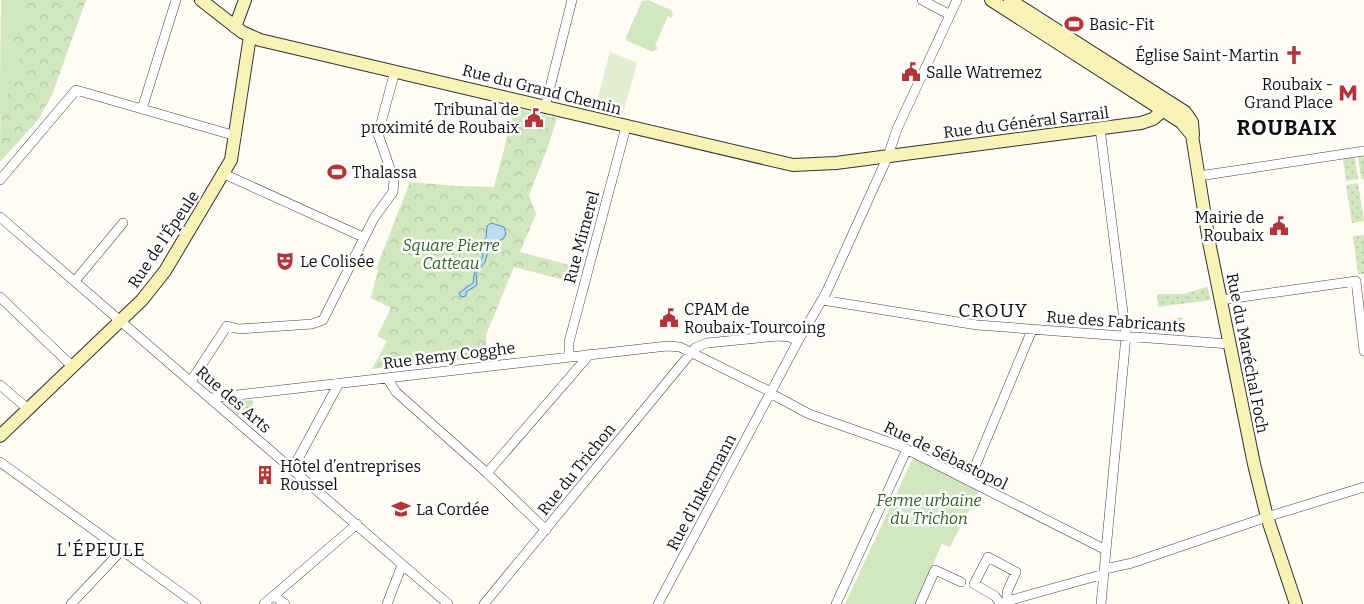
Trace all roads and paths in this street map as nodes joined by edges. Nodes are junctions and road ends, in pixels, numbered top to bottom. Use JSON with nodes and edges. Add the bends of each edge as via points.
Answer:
{"nodes":[{"id":1,"x":176,"y":0,"type":"edge"},
{"id":2,"x":201,"y":0,"type":"edge"},
{"id":3,"x":245,"y":0,"type":"edge"},
{"id":4,"x":572,"y":0,"type":"edge"},
{"id":5,"x":922,"y":0,"type":"edge"},
{"id":6,"x":958,"y":0,"type":"edge"},
{"id":7,"x":991,"y":0,"type":"edge"},
{"id":8,"x":1010,"y":0,"type":"edge"},
{"id":9,"x":950,"y":15,"type":"junction"},
{"id":10,"x":235,"y":27,"type":"junction"},
{"id":11,"x":250,"y":36,"type":"junction"},
{"id":12,"x":395,"y":71,"type":"junction"},
{"id":13,"x":545,"y":107,"type":"junction"},
{"id":14,"x":142,"y":109,"type":"junction"},
{"id":15,"x":1163,"y":110,"type":"junction"},
{"id":16,"x":626,"y":126,"type":"junction"},
{"id":17,"x":1100,"y":128,"type":"junction"},
{"id":18,"x":236,"y":136,"type":"junction"},
{"id":19,"x":1194,"y":142,"type":"junction"},
{"id":20,"x":1364,"y":151,"type":"edge"},
{"id":21,"x":888,"y":156,"type":"junction"},
{"id":22,"x":224,"y":174,"type":"junction"},
{"id":23,"x":1199,"y":176,"type":"junction"},
{"id":24,"x":0,"y":180,"type":"edge"},
{"id":25,"x":0,"y":217,"type":"edge"},
{"id":26,"x":123,"y":223,"type":"dead end"},
{"id":27,"x":364,"y":237,"type":"junction"},
{"id":28,"x":75,"y":281,"type":"junction"},
{"id":29,"x":0,"y":297,"type":"edge"},
{"id":30,"x":822,"y":300,"type":"junction"},
{"id":31,"x":1221,"y":300,"type":"junction"},
{"id":32,"x":121,"y":320,"type":"junction"},
{"id":33,"x":1032,"y":330,"type":"junction"},
{"id":34,"x":1126,"y":336,"type":"junction"},
{"id":35,"x":798,"y":341,"type":"junction"},
{"id":36,"x":1229,"y":344,"type":"junction"},
{"id":37,"x":1364,"y":351,"type":"edge"},
{"id":38,"x":691,"y":352,"type":"junction"},
{"id":39,"x":590,"y":354,"type":"junction"},
{"id":40,"x":569,"y":357,"type":"junction"},
{"id":41,"x":73,"y":367,"type":"junction"},
{"id":42,"x":387,"y":378,"type":"junction"},
{"id":43,"x":191,"y":381,"type":"junction"},
{"id":44,"x":339,"y":384,"type":"junction"},
{"id":45,"x":0,"y":385,"type":"edge"},
{"id":46,"x":771,"y":392,"type":"junction"},
{"id":47,"x":211,"y":398,"type":"junction"},
{"id":48,"x":28,"y":408,"type":"junction"},
{"id":49,"x":0,"y":436,"type":"edge"},
{"id":50,"x":907,"y":449,"type":"junction"},
{"id":51,"x":0,"y":462,"type":"edge"},
{"id":52,"x":292,"y":470,"type":"junction"},
{"id":53,"x":487,"y":473,"type":"junction"},
{"id":54,"x":969,"y":482,"type":"junction"},
{"id":55,"x":1364,"y":487,"type":"edge"},
{"id":56,"x":1267,"y":517,"type":"junction"},
{"id":57,"x":356,"y":524,"type":"junction"},
{"id":58,"x":546,"y":530,"type":"junction"},
{"id":59,"x":122,"y":550,"type":"junction"},
{"id":60,"x":1106,"y":550,"type":"junction"},
{"id":61,"x":402,"y":565,"type":"junction"},
{"id":62,"x":1104,"y":572,"type":"junction"},
{"id":63,"x":961,"y":582,"type":"dead end"},
{"id":64,"x":274,"y":596,"type":"junction"},
{"id":65,"x":1003,"y":603,"type":"edge"},
{"id":66,"x":71,"y":604,"type":"edge"},
{"id":67,"x":196,"y":604,"type":"edge"},
{"id":68,"x":264,"y":604,"type":"edge"},
{"id":69,"x":285,"y":604,"type":"edge"},
{"id":70,"x":387,"y":604,"type":"edge"},
{"id":71,"x":448,"y":604,"type":"edge"},
{"id":72,"x":484,"y":604,"type":"edge"},
{"id":73,"x":658,"y":604,"type":"edge"},
{"id":74,"x":836,"y":604,"type":"edge"},
{"id":75,"x":920,"y":604,"type":"edge"},
{"id":76,"x":1101,"y":604,"type":"edge"},
{"id":77,"x":1298,"y":604,"type":"edge"}],
"edges":[{"from":1,"to":14,"type":"street"},
{"from":2,"to":10,"type":"main road","name":"Rue du Grand Chemin"},
{"from":3,"to":10,"type":"main road"},
{"from":4,"to":13,"type":"street"},
{"from":5,"to":9,"type":"street"},
{"from":6,"to":9,"type":"street","name":"Rue d'Inkermann"},
{"from":7,"to":15,"type":"main road"},
{"from":8,"to":19,"type":"main road","via":[[1185,112],[1192,122]]},
{"from":9,"to":21,"type":"street","name":"Rue d'Inkermann","via":[[897,129]]},
{"from":10,"to":11,"type":"main road","name":"Rue du Grand Chemin"},
{"from":11,"to":12,"type":"main road","name":"Rue du Grand Chemin"},
{"from":11,"to":18,"type":"main road","name":"Rue de l'Épeule"},
{"from":12,"to":13,"type":"main road","name":"Rue du Grand Chemin"},
{"from":12,"to":27,"type":"street","via":[[378,134],[394,180],[393,192]]},
{"from":13,"to":16,"type":"main road","name":"Rue du Grand Chemin"},
{"from":14,"to":18,"type":"street"},
{"from":14,"to":24,"type":"street","via":[[76,90]]},
{"from":15,"to":17,"type":"main road","name":"Rue du Général Sarrail","via":[[1149,122]]},
{"from":15,"to":19,"type":"main road","name":"Rue du Maréchal Foch","via":[[1185,125]]},
{"from":16,"to":21,"type":"main road","name":"Rue du Grand Chemin","via":[[793,165]]},
{"from":16,"to":40,"type":"street","name":"Rue Mimerel","via":[[568,347]]},
{"from":17,"to":21,"type":"main road","name":"Rue du Général Sarrail"},
{"from":17,"to":34,"type":"street"},
{"from":18,"to":22,"type":"main road","name":"Rue de l'Épeule"},
{"from":19,"to":23,"type":"main road","name":"Rue du Maréchal Foch"},
{"from":20,"to":23,"type":"street"},
{"from":21,"to":30,"type":"street","name":"Rue d'Inkermann"},
{"from":22,"to":27,"type":"street"},
{"from":22,"to":32,"type":"main road","name":"Rue de l'Épeule","via":[[158,281]]},
{"from":23,"to":31,"type":"main road","name":"Rue du Maréchal Foch"},
{"from":25,"to":28,"type":"street","name":"Rue des Arts"},
{"from":26,"to":28,"type":"street"},
{"from":27,"to":43,"type":"street","via":[[323,320],[312,324],[239,330],[227,326]]},
{"from":28,"to":32,"type":"street","name":"Rue des Arts"},
{"from":29,"to":41,"type":"street"},
{"from":30,"to":33,"type":"street","name":"Rue des Fabricants","via":[[977,325]]},
{"from":30,"to":35,"type":"street","name":"Rue d'Inkermann"},
{"from":31,"to":36,"type":"main road","name":"Rue du Maréchal Foch"},
{"from":31,"to":37,"type":"street","via":[[1356,281]]},
{"from":32,"to":41,"type":"main road","name":"Rue de l'Épeule"},
{"from":32,"to":43,"type":"street","name":"Rue des Arts"},
{"from":33,"to":34,"type":"street","name":"Rue des Fabricants"},
{"from":33,"to":54,"type":"street"},
{"from":34,"to":36,"type":"street","name":"Rue des Fabricants"},
{"from":34,"to":60,"type":"street"},
{"from":35,"to":38,"type":"street","via":[[781,336],[711,342]]},
{"from":35,"to":46,"type":"street","name":"Rue d'Inkermann"},
{"from":36,"to":56,"type":"main road","name":"Rue du Maréchal Foch"},
{"from":38,"to":39,"type":"street","name":"Rue Remy Cogghe","via":[[667,346]]},
{"from":38,"to":46,"type":"street","name":"Rue de Sébastopol"},
{"from":38,"to":58,"type":"street","name":"Rue du Trichon"},
{"from":39,"to":40,"type":"street","name":"Rue Remy Cogghe"},
{"from":39,"to":53,"type":"street"},
{"from":40,"to":42,"type":"street","name":"Rue Remy Cogghe"},
{"from":41,"to":48,"type":"main road","name":"Rue de l'Épeule"},
{"from":42,"to":44,"type":"street","name":"Rue Remy Cogghe"},
{"from":42,"to":53,"type":"street","via":[[396,392]]},
{"from":43,"to":47,"type":"street","name":"Rue des Arts"},
{"from":44,"to":47,"type":"street","name":"Rue Remy Cogghe"},
{"from":44,"to":52,"type":"street"},
{"from":45,"to":48,"type":"street"},
{"from":46,"to":50,"type":"street","name":"Rue de Sébastopol","via":[[809,414]]},
{"from":46,"to":73,"type":"street","name":"Rue d'Inkermann"},
{"from":47,"to":52,"type":"street","name":"Rue des Arts"},
{"from":48,"to":49,"type":"main road","name":"Rue de l'Épeule"},
{"from":50,"to":54,"type":"street","name":"Rue de Sébastopol"},
{"from":50,"to":74,"type":"street"},
{"from":51,"to":59,"type":"street"},
{"from":52,"to":57,"type":"street","name":"Rue des Arts"},
{"from":53,"to":58,"type":"street"},
{"from":54,"to":60,"type":"street","name":"Rue de Sébastopol"},
{"from":55,"to":56,"type":"street"},
{"from":56,"to":62,"type":"street"},
{"from":56,"to":77,"type":"main road","name":"Rue du Maréchal Foch"},
{"from":57,"to":61,"type":"street","name":"Rue des Arts"},
{"from":57,"to":64,"type":"street"},
{"from":58,"to":72,"type":"street","name":"Rue du Trichon"},
{"from":59,"to":66,"type":"street"},
{"from":59,"to":67,"type":"street"},
{"from":60,"to":62,"type":"street"},
{"from":61,"to":70,"type":"street"},
{"from":61,"to":71,"type":"street","name":"Rue des Arts"},
{"from":62,"to":65,"type":"street"},
{"from":62,"to":76,"type":"street"},
{"from":63,"to":75,"type":"street","via":[[935,570]]},
{"from":64,"to":68,"type":"street"},
{"from":64,"to":69,"type":"street"},
{"from":65,"to":65,"type":"street","via":[[1016,572],[988,557],[974,584]]}]}
